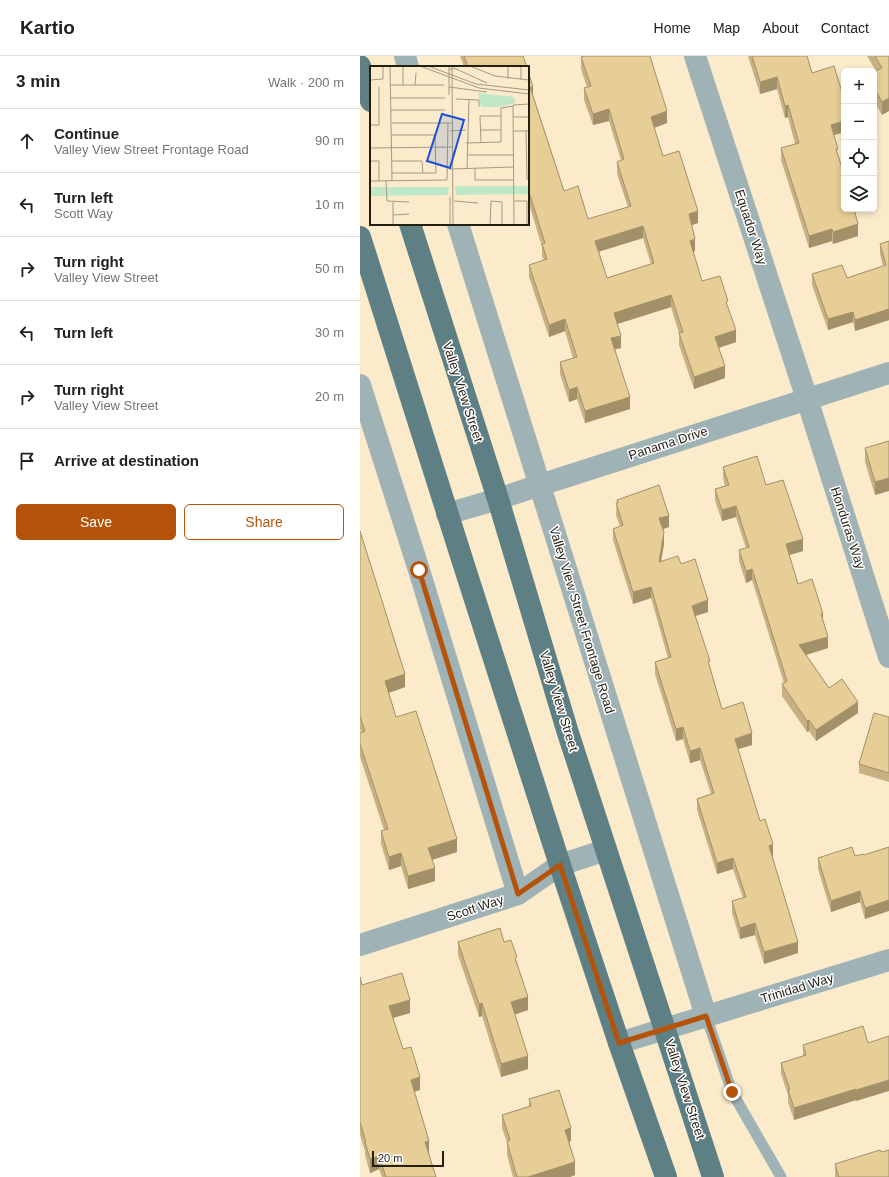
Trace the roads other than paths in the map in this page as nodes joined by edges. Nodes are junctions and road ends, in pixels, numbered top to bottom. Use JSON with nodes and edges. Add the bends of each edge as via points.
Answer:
{"nodes":[{"id":1,"x":405,"y":56,"type":"edge"},
{"id":2,"x":695,"y":56,"type":"edge"},
{"id":3,"x":360,"y":66,"type":"edge"},
{"id":4,"x":408,"y":66,"type":"edge"},
{"id":5,"x":370,"y":98,"type":"edge"},
{"id":6,"x":410,"y":225,"type":"edge"},
{"id":7,"x":458,"y":225,"type":"edge"},
{"id":8,"x":360,"y":237,"type":"edge"},
{"id":9,"x":889,"y":373,"type":"edge"},
{"id":10,"x":360,"y":385,"type":"edge"},
{"id":11,"x":807,"y":399,"type":"junction"},
{"id":12,"x":540,"y":484,"type":"junction"},
{"id":13,"x":498,"y":499,"type":"junction"},
{"id":14,"x":447,"y":514,"type":"junction"},
{"id":15,"x":889,"y":657,"type":"edge"},
{"id":16,"x":606,"y":850,"type":"junction"},
{"id":17,"x":560,"y":865,"type":"junction"},
{"id":18,"x":518,"y":894,"type":"junction"},
{"id":19,"x":360,"y":945,"type":"edge"},
{"id":20,"x":889,"y":960,"type":"edge"},
{"id":21,"x":706,"y":1016,"type":"junction"},
{"id":22,"x":665,"y":1030,"type":"junction"},
{"id":23,"x":619,"y":1043,"type":"junction"},
{"id":24,"x":666,"y":1177,"type":"edge"},
{"id":25,"x":713,"y":1177,"type":"edge"},
{"id":26,"x":781,"y":1177,"type":"edge"}],
"edges":[{"from":1,"to":4,"type":"street"},
{"from":2,"to":11,"type":"street","name":"Equador Way"},
{"from":3,"to":5,"type":"main road"},
{"from":6,"to":13,"type":"main road","name":"Valley View Street"},
{"from":7,"to":12,"type":"street","name":"Valley View Street Frontage Road"},
{"from":8,"to":14,"type":"main road"},
{"from":9,"to":11,"type":"street","name":"Panama Drive"},
{"from":10,"to":18,"type":"street"},
{"from":11,"to":12,"type":"street","name":"Panama Drive"},
{"from":11,"to":15,"type":"street","name":"Honduras Way"},
{"from":12,"to":13,"type":"street","name":"Panama Drive"},
{"from":12,"to":21,"type":"street","name":"Valley View Street Frontage Road"},
{"from":13,"to":14,"type":"street","name":"Panama Drive"},
{"from":13,"to":16,"type":"main road","name":"Valley View Street","via":[[568,734]]},
{"from":14,"to":17,"type":"main road"},
{"from":16,"to":17,"type":"street","name":"Scott Way"},
{"from":16,"to":22,"type":"main road","name":"Valley View Street"},
{"from":17,"to":18,"type":"street","name":"Scott Way"},
{"from":17,"to":23,"type":"main road"},
{"from":18,"to":19,"type":"street","name":"Scott Way"},
{"from":20,"to":21,"type":"street","name":"Trinidad Way"},
{"from":21,"to":22,"type":"street","name":"Trinidad Way"},
{"from":21,"to":26,"type":"lane","via":[[732,1092]]},
{"from":22,"to":23,"type":"street","name":"Trinidad Way"},
{"from":22,"to":25,"type":"main road","name":"Valley View Street"},
{"from":23,"to":24,"type":"main road"}]}
